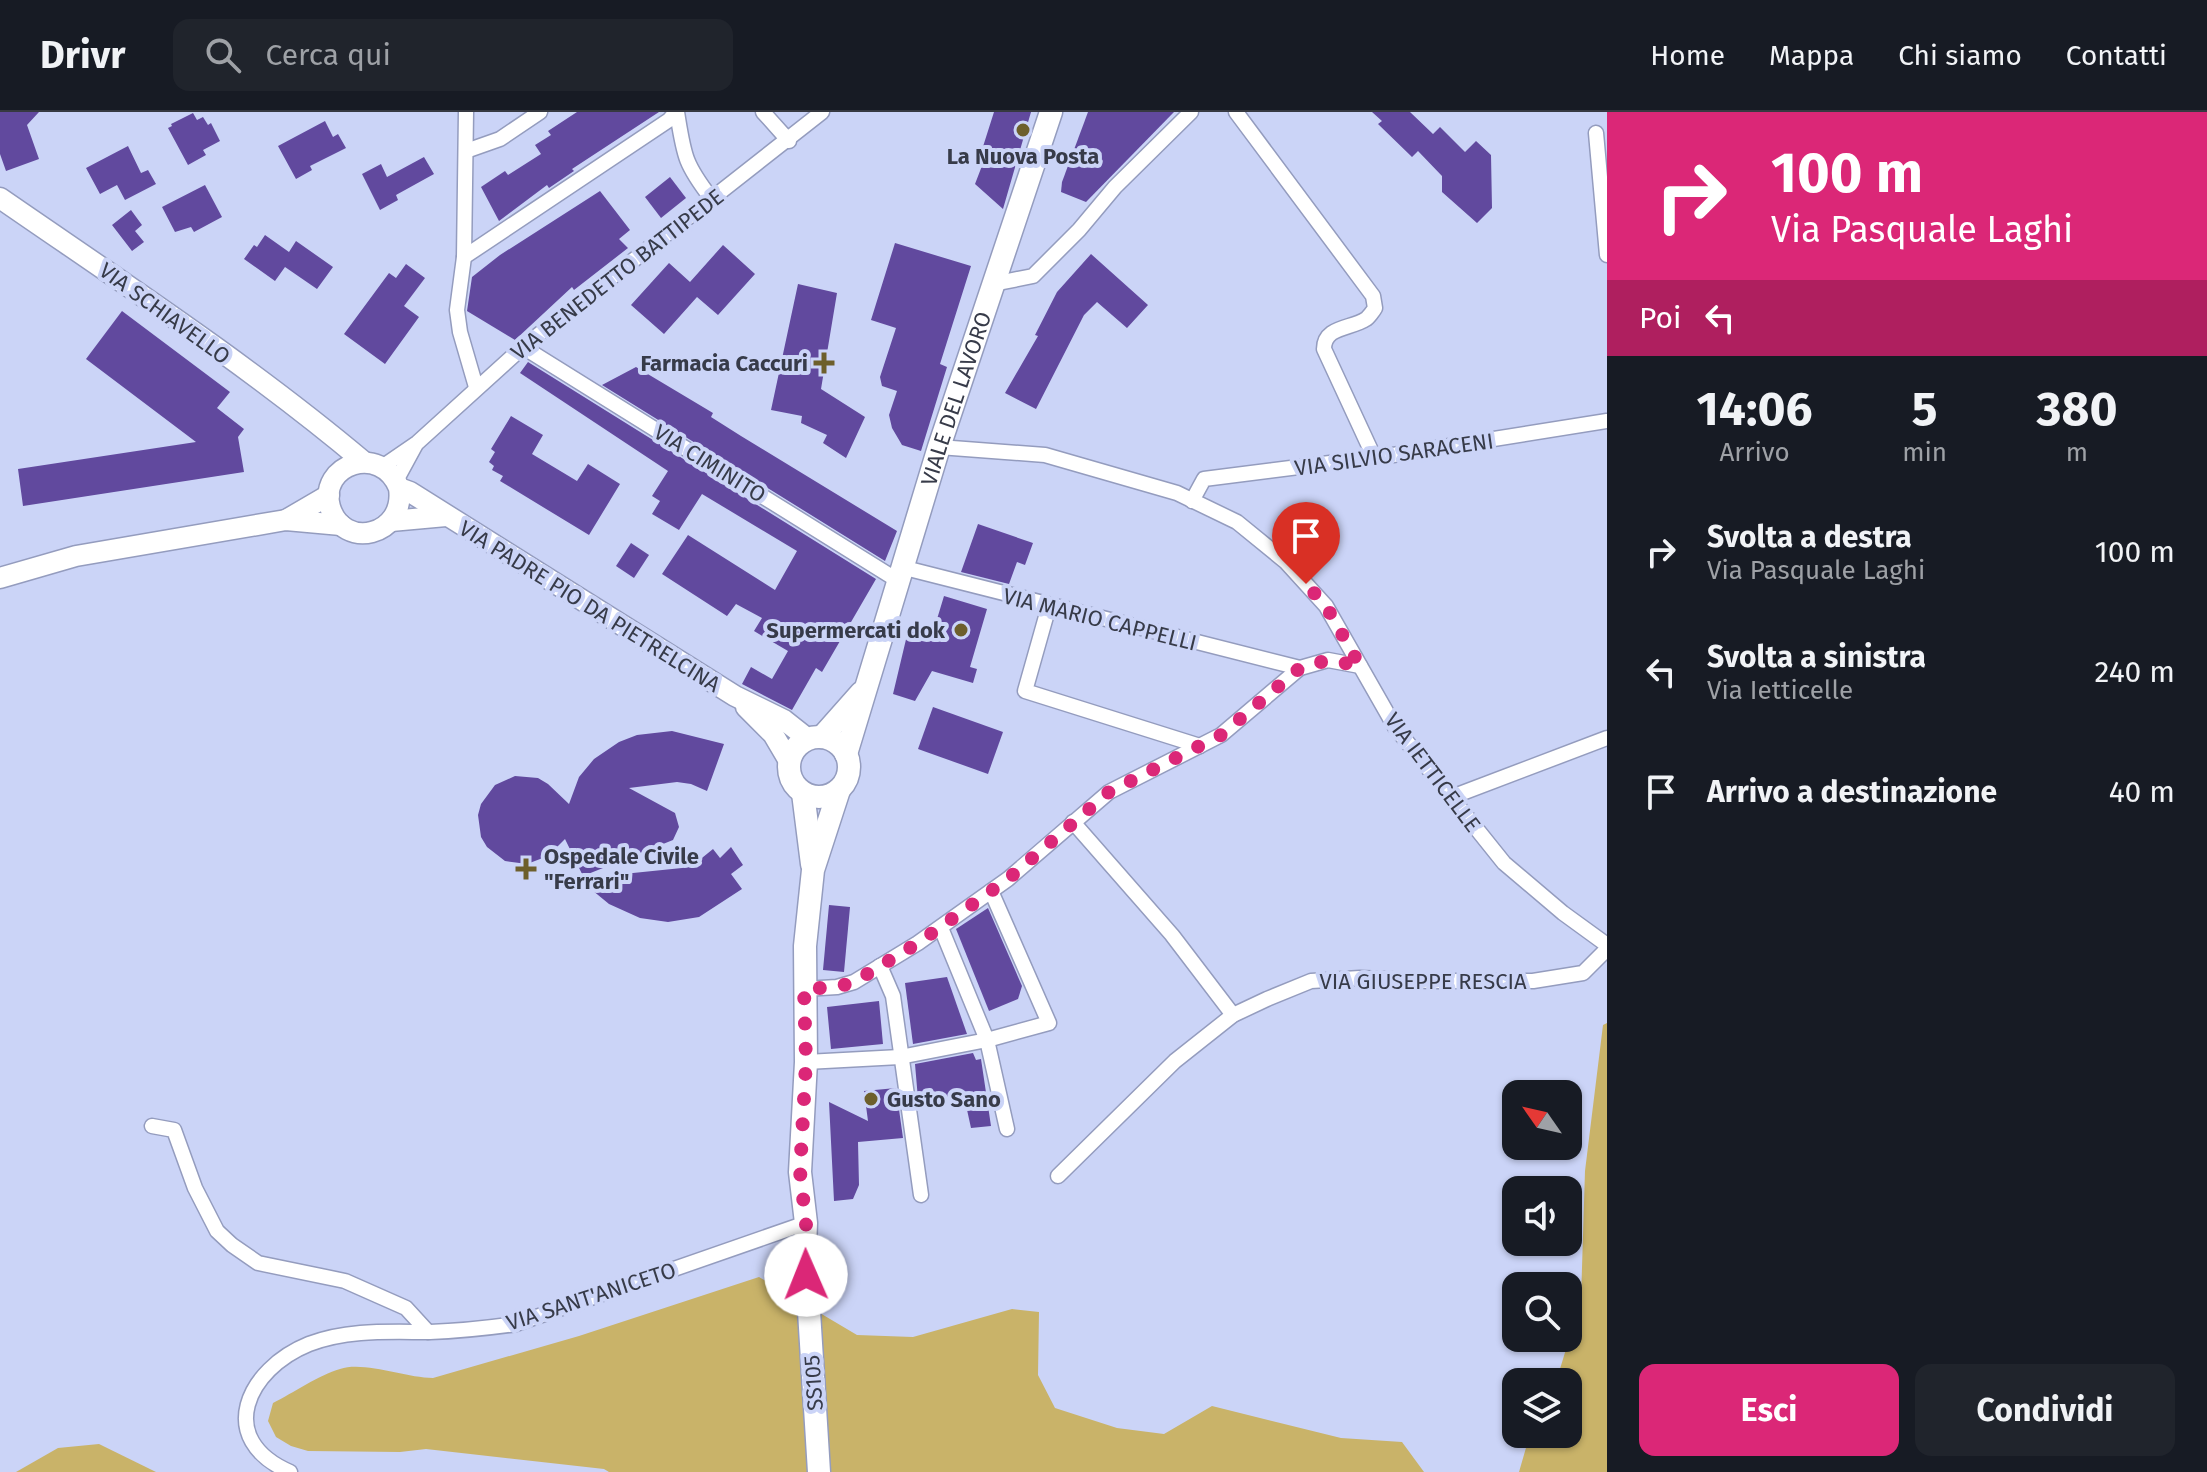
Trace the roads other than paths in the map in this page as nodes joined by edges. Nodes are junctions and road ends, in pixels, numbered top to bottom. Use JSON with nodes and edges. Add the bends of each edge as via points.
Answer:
{"nodes":[{"id":1,"x":466,"y":112,"type":"edge"},
{"id":2,"x":540,"y":112,"type":"edge"},
{"id":3,"x":676,"y":112,"type":"edge"},
{"id":4,"x":763,"y":112,"type":"edge"},
{"id":5,"x":822,"y":112,"type":"edge"},
{"id":6,"x":1051,"y":112,"type":"edge"},
{"id":7,"x":1191,"y":112,"type":"edge"},
{"id":8,"x":1236,"y":112,"type":"edge"},
{"id":9,"x":1596,"y":133,"type":"dead end"},
{"id":10,"x":789,"y":141,"type":"junction"},
{"id":11,"x":466,"y":151,"type":"junction"},
{"id":12,"x":0,"y":198,"type":"edge"},
{"id":13,"x":711,"y":198,"type":"junction"},
{"id":14,"x":1607,"y":255,"type":"edge"},
{"id":15,"x":464,"y":257,"type":"junction"},
{"id":16,"x":993,"y":284,"type":"junction"},
{"id":17,"x":523,"y":347,"type":"junction"},
{"id":18,"x":476,"y":387,"type":"junction"},
{"id":19,"x":1607,"y":421,"type":"edge"},
{"id":20,"x":327,"y":432,"type":"junction"},
{"id":21,"x":939,"y":447,"type":"junction"},
{"id":22,"x":1374,"y":457,"type":"junction"},
{"id":23,"x":337,"y":475,"type":"junction"},
{"id":24,"x":385,"y":475,"type":"junction"},
{"id":25,"x":329,"y":495,"type":"junction"},
{"id":26,"x":1192,"y":501,"type":"junction"},
{"id":27,"x":446,"y":516,"type":"junction"},
{"id":28,"x":286,"y":520,"type":"junction"},
{"id":29,"x":391,"y":521,"type":"junction"},
{"id":30,"x":341,"y":525,"type":"junction"},
{"id":31,"x":899,"y":574,"type":"junction"},
{"id":32,"x":0,"y":578,"type":"edge"},
{"id":33,"x":1049,"y":606,"type":"junction"},
{"id":34,"x":1360,"y":666,"type":"junction"},
{"id":35,"x":1300,"y":668,"type":"junction"},
{"id":36,"x":867,"y":686,"type":"junction"},
{"id":37,"x":735,"y":696,"type":"junction"},
{"id":38,"x":815,"y":738,"type":"junction"},
{"id":39,"x":1607,"y":738,"type":"edge"},
{"id":40,"x":1200,"y":746,"type":"junction"},
{"id":41,"x":846,"y":754,"type":"junction"},
{"id":42,"x":789,"y":761,"type":"junction"},
{"id":43,"x":839,"y":790,"type":"junction"},
{"id":44,"x":803,"y":793,"type":"junction"},
{"id":45,"x":1449,"y":798,"type":"junction"},
{"id":46,"x":1073,"y":822,"type":"junction"},
{"id":47,"x":813,"y":870,"type":"junction"},
{"id":48,"x":991,"y":891,"type":"junction"},
{"id":49,"x":941,"y":928,"type":"junction"},
{"id":50,"x":1607,"y":947,"type":"edge"},
{"id":51,"x":880,"y":966,"type":"junction"},
{"id":52,"x":804,"y":989,"type":"junction"},
{"id":53,"x":1233,"y":1015,"type":"junction"},
{"id":54,"x":987,"y":1040,"type":"junction"},
{"id":55,"x":900,"y":1057,"type":"junction"},
{"id":56,"x":806,"y":1062,"type":"junction"},
{"id":57,"x":152,"y":1126,"type":"dead end"},
{"id":58,"x":1007,"y":1129,"type":"dead end"},
{"id":59,"x":1058,"y":1176,"type":"dead end"},
{"id":60,"x":921,"y":1195,"type":"dead end"},
{"id":61,"x":806,"y":1223,"type":"junction"},
{"id":62,"x":428,"y":1332,"type":"junction"},
{"id":63,"x":290,"y":1472,"type":"edge"},
{"id":64,"x":819,"y":1472,"type":"edge"}],
"edges":[{"from":1,"to":11,"type":"street"},
{"from":2,"to":11,"type":"street","via":[[500,139]]},
{"from":3,"to":13,"type":"street","via":[[685,159]]},
{"from":3,"to":15,"type":"street"},
{"from":4,"to":10,"type":"street"},
{"from":5,"to":10,"type":"street","name":"VIA BENEDETTO BATTIPEDE"},
{"from":6,"to":16,"type":"main road","name":"VIALE DEL LAVORO"},
{"from":7,"to":16,"type":"street","via":[[1033,276]]},
{"from":8,"to":22,"type":"street","via":[[1373,296],[1375,308],[1367,319],[1331,333],[1324,349]]},
{"from":9,"to":14,"type":"street"},
{"from":10,"to":13,"type":"street","name":"VIA BENEDETTO BATTIPEDE"},
{"from":11,"to":15,"type":"street"},
{"from":12,"to":20,"type":"street","name":"VIA SCHIAVELLO"},
{"from":13,"to":17,"type":"street","name":"VIA BENEDETTO BATTIPEDE"},
{"from":15,"to":18,"type":"street","via":[[457,310]]},
{"from":16,"to":21,"type":"main road","name":"VIALE DEL LAVORO"},
{"from":17,"to":18,"type":"street","name":"VIA BENEDETTO BATTIPEDE"},
{"from":17,"to":31,"type":"street","name":"VIA CIMINITO"},
{"from":18,"to":24,"type":"street","name":"VIA BENEDETTO BATTIPEDE"},
{"from":19,"to":22,"type":"street","name":"VIA SILVIO SARACENI"},
{"from":20,"to":23,"type":"street"},
{"from":20,"to":24,"type":"street","name":"VIA SCHIAVELLO"},
{"from":21,"to":26,"type":"street","name":"VIA IETTICELLE","via":[[1045,455]]},
{"from":21,"to":31,"type":"main road","name":"VIALE DEL LAVORO"},
{"from":22,"to":26,"type":"street","name":"VIA SILVIO SARACENI","via":[[1204,479]]},
{"from":23,"to":24,"type":"street","via":[[345,468]]},
{"from":23,"to":25,"type":"street"},
{"from":24,"to":27,"type":"street","name":"VIA PADRE PIO DA PIETRELCINA"},
{"from":24,"to":29,"type":"street","via":[[399,505]]},
{"from":25,"to":28,"type":"street"},
{"from":25,"to":30,"type":"street"},
{"from":26,"to":34,"type":"street","name":"VIA IETTICELLE","via":[[1237,522],[1286,562],[1326,606]]},
{"from":27,"to":29,"type":"street"},
{"from":27,"to":37,"type":"street","name":"VIA PADRE PIO DA PIETRELCINA"},
{"from":28,"to":30,"type":"street"},
{"from":28,"to":32,"type":"street","via":[[76,556]]},
{"from":29,"to":30,"type":"street","via":[[373,533]]},
{"from":31,"to":33,"type":"street","name":"VIA MARIO CAPPELLI"},
{"from":31,"to":36,"type":"main road","name":"VIALE DEL LAVORO"},
{"from":33,"to":35,"type":"street","name":"VIA MARIO CAPPELLI"},
{"from":33,"to":40,"type":"street","via":[[1025,691]]},
{"from":34,"to":35,"type":"street","via":[[1328,660]]},
{"from":34,"to":45,"type":"street","name":"VIA IETTICELLE","via":[[1395,727]]},
{"from":35,"to":40,"type":"street","via":[[1221,735]]},
{"from":36,"to":38,"type":"main road","name":"VIALE DEL LAVORO"},
{"from":36,"to":41,"type":"main road","name":"VIALE DEL LAVORO"},
{"from":37,"to":38,"type":"street","name":"VIA PADRE PIO DA PIETRELCINA"},
{"from":37,"to":42,"type":"street","name":"VIA PADRE PIO DA PIETRELCINA","via":[[773,734]]},
{"from":38,"to":41,"type":"main road","via":[[840,746]]},
{"from":38,"to":42,"type":"main road","via":[[799,744]]},
{"from":39,"to":45,"type":"street"},
{"from":40,"to":46,"type":"street","via":[[1109,792]]},
{"from":41,"to":43,"type":"main road","via":[[849,773]]},
{"from":42,"to":44,"type":"main road","via":[[791,780]]},
{"from":43,"to":44,"type":"main road","via":[[822,798]]},
{"from":43,"to":47,"type":"main road","number":"SS105"},
{"from":44,"to":47,"type":"main road","number":"SS105"},
{"from":45,"to":50,"type":"street","name":"VIA IETTICELLE","via":[[1504,863]]},
{"from":46,"to":48,"type":"street"},
{"from":46,"to":53,"type":"street","via":[[1172,935]]},
{"from":47,"to":52,"type":"main road","number":"SS105"},
{"from":48,"to":49,"type":"street"},
{"from":48,"to":54,"type":"street","via":[[1049,1023]]},
{"from":49,"to":51,"type":"street"},
{"from":49,"to":54,"type":"street"},
{"from":50,"to":53,"type":"street","name":"VIA GIUSEPPE RESCIA","via":[[1583,973],[1533,981],[1311,981]]},
{"from":51,"to":52,"type":"street","via":[[854,982]]},
{"from":51,"to":55,"type":"street","via":[[893,996]]},
{"from":52,"to":56,"type":"main road","number":"SS105"},
{"from":53,"to":59,"type":"street","name":"VIA GIUSEPPE RESCIA","via":[[1175,1061]]},
{"from":54,"to":55,"type":"street"},
{"from":54,"to":58,"type":"street"},
{"from":55,"to":56,"type":"street"},
{"from":55,"to":60,"type":"street"},
{"from":56,"to":61,"type":"main road","number":"SS105","via":[[800,1172]]},
{"from":57,"to":62,"type":"street","via":[[174,1130],[195,1188],[217,1231],[232,1245],[258,1263],[345,1281],[406,1308]]},
{"from":61,"to":62,"type":"street","name":"VIA SANT'ANICETO","via":[[516,1324]]},
{"from":61,"to":64,"type":"main road","name":"SS105","number":"SS105"},
{"from":62,"to":63,"type":"street","name":"VIA SANT'ANICETO","via":[[351,1333],[309,1344],[260,1378],[246,1406],[247,1430],[256,1449]]}]}
